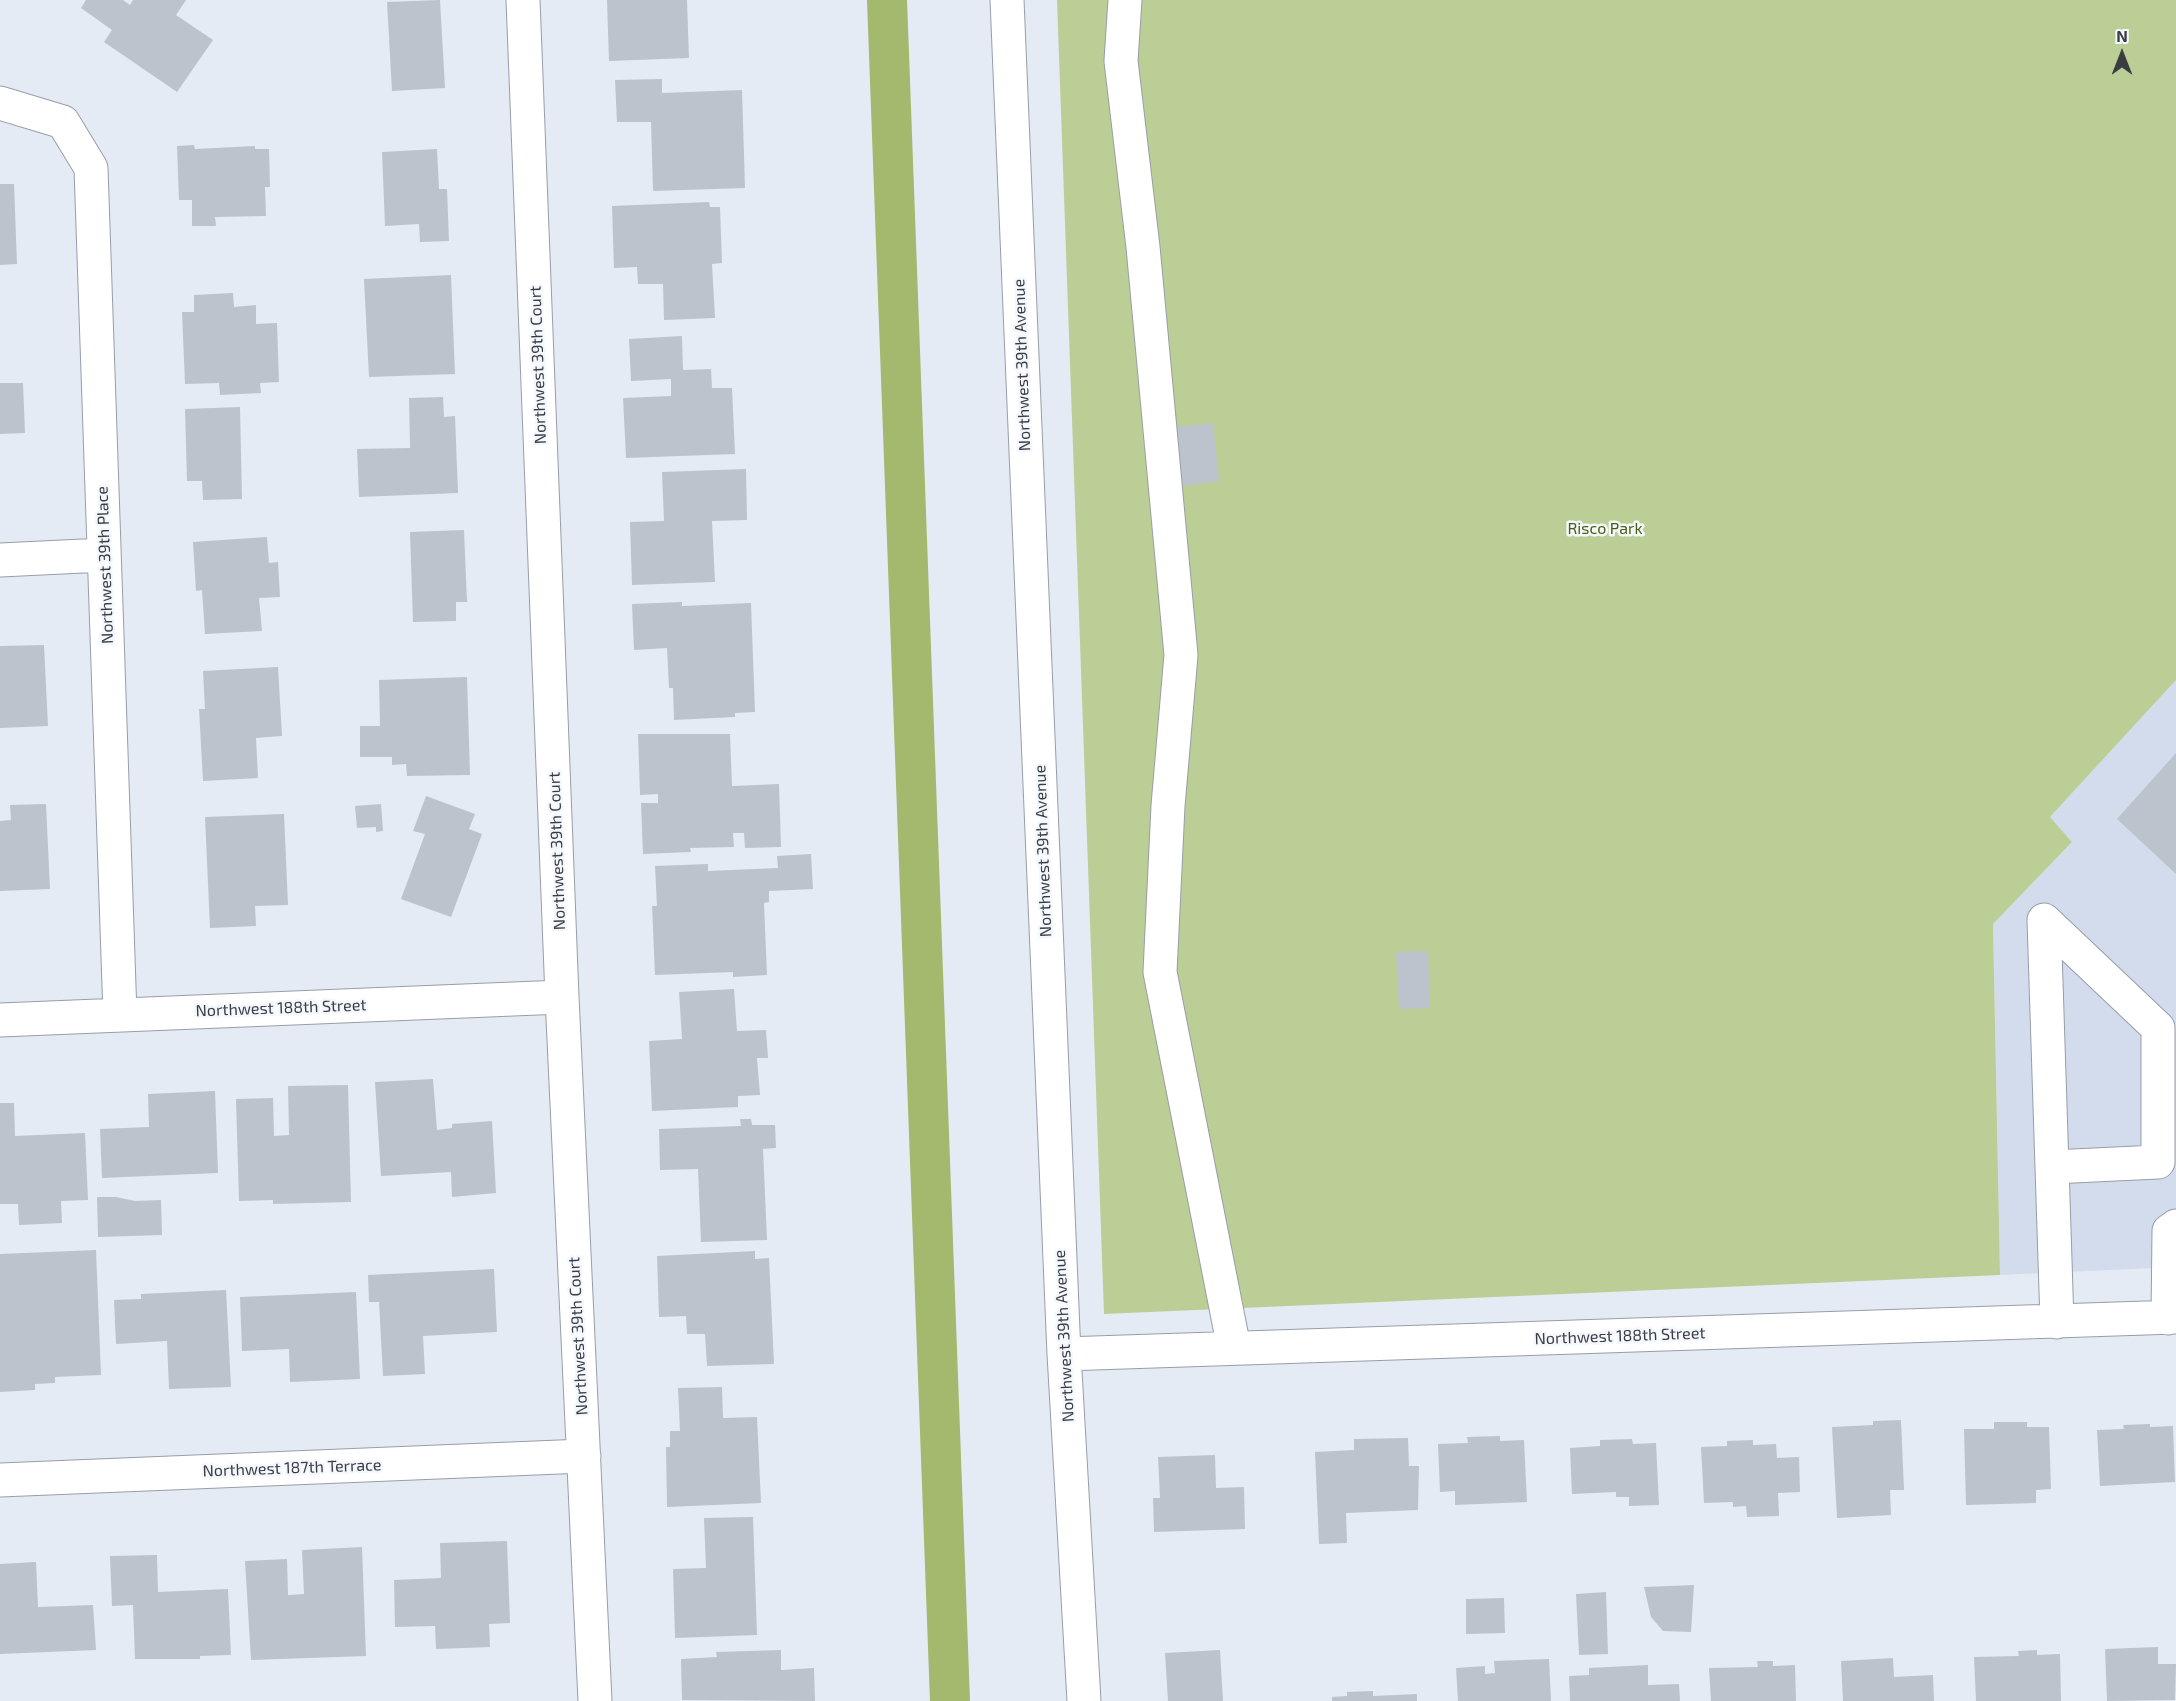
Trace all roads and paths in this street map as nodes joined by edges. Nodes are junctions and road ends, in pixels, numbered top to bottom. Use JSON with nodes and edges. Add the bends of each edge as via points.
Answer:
{"nodes":[{"id":1,"x":523,"y":0,"type":"edge"},
{"id":2,"x":1007,"y":0,"type":"edge"},
{"id":3,"x":1125,"y":0,"type":"edge"},
{"id":4,"x":0,"y":103,"type":"edge"},
{"id":5,"x":104,"y":555,"type":"junction"},
{"id":6,"x":0,"y":560,"type":"edge"},
{"id":7,"x":562,"y":997,"type":"junction"},
{"id":8,"x":120,"y":1015,"type":"junction"},
{"id":9,"x":0,"y":1020,"type":"edge"},
{"id":10,"x":2052,"y":1167,"type":"junction"},
{"id":11,"x":2176,"y":1226,"type":"edge"},
{"id":12,"x":2172,"y":1318,"type":"edge"},
{"id":13,"x":2057,"y":1322,"type":"junction"},
{"id":14,"x":1234,"y":1348,"type":"junction"},
{"id":15,"x":1064,"y":1354,"type":"junction"},
{"id":16,"x":584,"y":1456,"type":"junction"},
{"id":17,"x":0,"y":1480,"type":"edge"},
{"id":18,"x":595,"y":1701,"type":"edge"},
{"id":19,"x":1084,"y":1701,"type":"edge"}],
"edges":[{"from":1,"to":7,"type":"street","name":"Northwest 39th Court"},
{"from":2,"to":15,"type":"street","name":"Northwest 39th Avenue"},
{"from":3,"to":14,"type":"street","via":[[1122,61],[1181,655],[1160,972]]},
{"from":4,"to":5,"type":"street","name":"Northwest 39th Place","via":[[63,122],[91,168]]},
{"from":5,"to":6,"type":"street"},
{"from":5,"to":8,"type":"street","name":"Northwest 39th Place"},
{"from":7,"to":8,"type":"street","name":"Northwest 188th Street"},
{"from":7,"to":16,"type":"street","name":"Northwest 39th Court"},
{"from":8,"to":9,"type":"street","name":"Northwest 188th Street"},
{"from":10,"to":10,"type":"street","via":[[2051,1155],[2044,920],[2158,1028],[2158,1161]]},
{"from":10,"to":13,"type":"street"},
{"from":11,"to":12,"type":"street","via":[[2169,1231]]},
{"from":12,"to":13,"type":"street","name":"Northwest 188th Street"},
{"from":13,"to":14,"type":"street","name":"Northwest 188th Street"},
{"from":14,"to":15,"type":"street","name":"Northwest 188th Street"},
{"from":15,"to":19,"type":"street","name":"Northwest 39th Avenue"},
{"from":16,"to":17,"type":"street","name":"Northwest 187th Terrace"},
{"from":16,"to":18,"type":"street","name":"Northwest 39th Court"}]}
